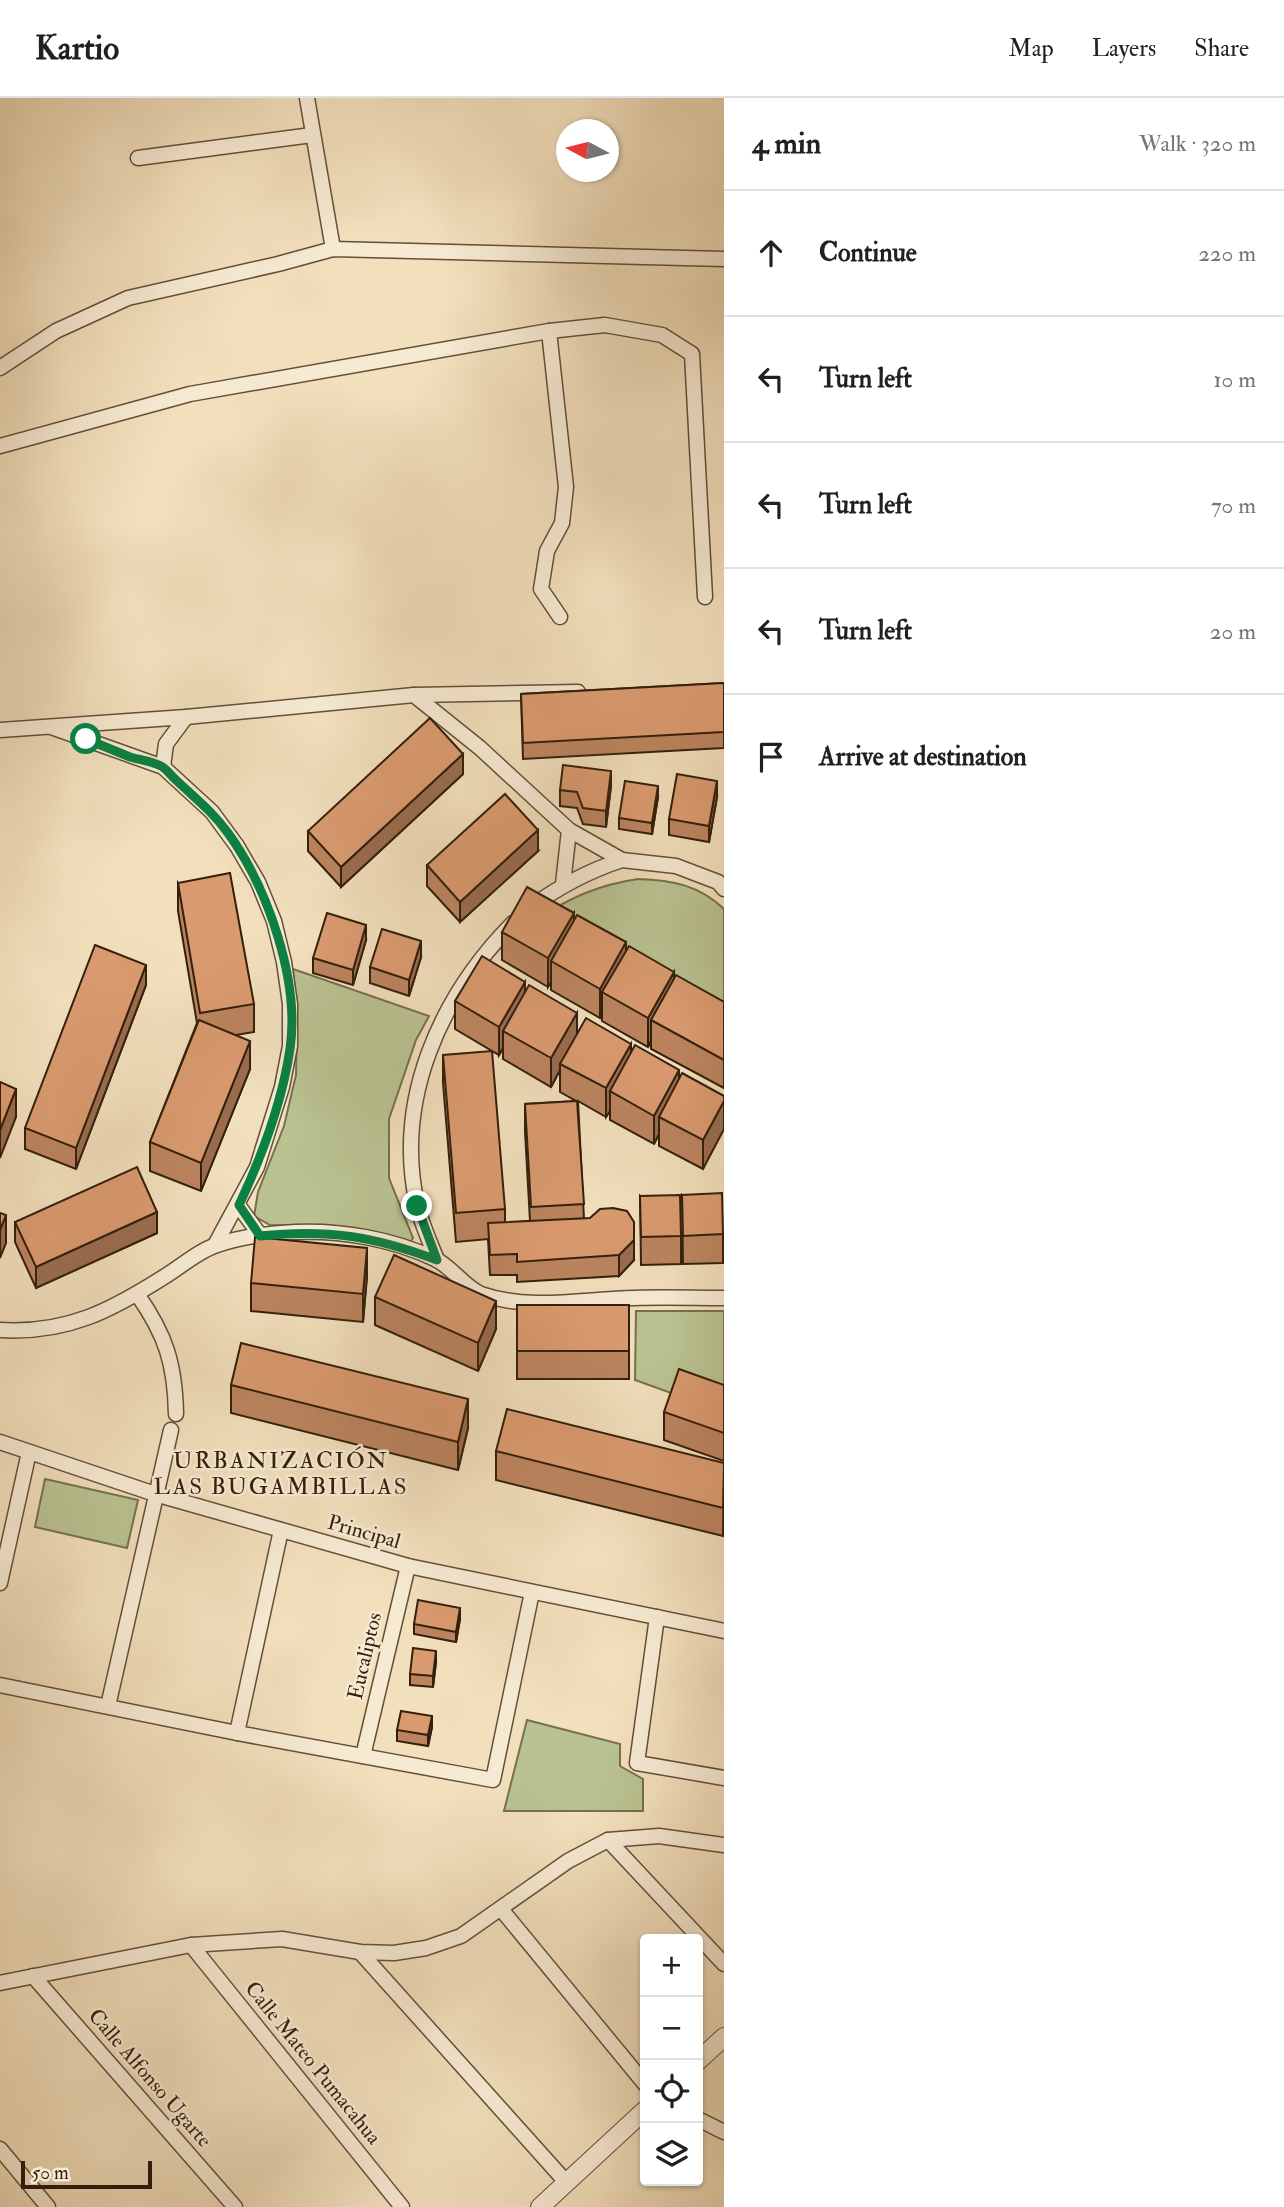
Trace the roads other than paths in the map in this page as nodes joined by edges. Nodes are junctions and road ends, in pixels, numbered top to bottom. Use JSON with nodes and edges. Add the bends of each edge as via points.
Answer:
{"nodes":[{"id":1,"x":307,"y":98,"type":"edge"},
{"id":2,"x":312,"y":135,"type":"junction"},
{"id":3,"x":138,"y":158,"type":"dead end"},
{"id":4,"x":333,"y":249,"type":"junction"},
{"id":5,"x":724,"y":259,"type":"edge"},
{"id":6,"x":549,"y":331,"type":"junction"},
{"id":7,"x":0,"y":368,"type":"edge"},
{"id":8,"x":0,"y":446,"type":"edge"},
{"id":9,"x":705,"y":597,"type":"dead end"},
{"id":10,"x":560,"y":617,"type":"dead end"},
{"id":11,"x":589,"y":692,"type":"edge"},
{"id":12,"x":414,"y":695,"type":"junction"},
{"id":13,"x":187,"y":717,"type":"junction"},
{"id":14,"x":44,"y":725,"type":"junction"},
{"id":15,"x":0,"y":730,"type":"edge"},
{"id":16,"x":163,"y":766,"type":"junction"},
{"id":17,"x":569,"y":830,"type":"junction"},
{"id":18,"x":622,"y":860,"type":"junction"},
{"id":19,"x":563,"y":884,"type":"junction"},
{"id":20,"x":724,"y":889,"type":"edge"},
{"id":21,"x":239,"y":1205,"type":"junction"},
{"id":22,"x":260,"y":1236,"type":"junction"},
{"id":23,"x":215,"y":1245,"type":"junction"},
{"id":24,"x":437,"y":1260,"type":"junction"},
{"id":25,"x":137,"y":1294,"type":"junction"},
{"id":26,"x":724,"y":1298,"type":"edge"},
{"id":27,"x":0,"y":1330,"type":"edge"},
{"id":28,"x":176,"y":1414,"type":"dead end"},
{"id":29,"x":171,"y":1430,"type":"dead end"},
{"id":30,"x":0,"y":1442,"type":"edge"},
{"id":31,"x":29,"y":1452,"type":"junction"},
{"id":32,"x":155,"y":1494,"type":"junction"},
{"id":33,"x":281,"y":1530,"type":"junction"},
{"id":34,"x":408,"y":1566,"type":"junction"},
{"id":35,"x":1,"y":1578,"type":"edge"},
{"id":36,"x":532,"y":1592,"type":"junction"},
{"id":37,"x":657,"y":1617,"type":"junction"},
{"id":38,"x":724,"y":1631,"type":"edge"},
{"id":39,"x":0,"y":1685,"type":"edge"},
{"id":40,"x":108,"y":1706,"type":"junction"},
{"id":41,"x":237,"y":1733,"type":"junction"},
{"id":42,"x":363,"y":1756,"type":"junction"},
{"id":43,"x":724,"y":1779,"type":"edge"},
{"id":44,"x":608,"y":1840,"type":"junction"},
{"id":45,"x":724,"y":1845,"type":"edge"},
{"id":46,"x":501,"y":1909,"type":"junction"},
{"id":47,"x":191,"y":1945,"type":"junction"},
{"id":48,"x":360,"y":1952,"type":"junction"},
{"id":49,"x":724,"y":1964,"type":"edge"},
{"id":50,"x":33,"y":1976,"type":"junction"},
{"id":51,"x":0,"y":1983,"type":"edge"},
{"id":52,"x":724,"y":2037,"type":"edge"},
{"id":53,"x":700,"y":2060,"type":"edge"},
{"id":54,"x":640,"y":2078,"type":"edge"},
{"id":55,"x":640,"y":2115,"type":"edge"},
{"id":56,"x":703,"y":2122,"type":"edge"},
{"id":57,"x":724,"y":2132,"type":"edge"},
{"id":58,"x":0,"y":2149,"type":"edge"},
{"id":59,"x":566,"y":2182,"type":"junction"},
{"id":60,"x":543,"y":2206,"type":"edge"},
{"id":61,"x":48,"y":2207,"type":"edge"},
{"id":62,"x":235,"y":2207,"type":"edge"},
{"id":63,"x":402,"y":2207,"type":"edge"}],
"edges":[{"from":1,"to":2,"type":"street"},
{"from":2,"to":3,"type":"street"},
{"from":2,"to":4,"type":"street"},
{"from":4,"to":5,"type":"street"},
{"from":4,"to":7,"type":"street","via":[[128,298],[56,331]]},
{"from":6,"to":8,"type":"street","via":[[190,394]]},
{"from":6,"to":9,"type":"street","via":[[605,325],[662,335],[692,354]]},
{"from":6,"to":10,"type":"street","via":[[566,487],[562,523],[547,551],[541,589]]},
{"from":11,"to":12,"type":"street"},
{"from":12,"to":13,"type":"street"},
{"from":12,"to":17,"type":"street"},
{"from":13,"to":14,"type":"street"},
{"from":13,"to":16,"type":"street","via":[[166,744]]},
{"from":14,"to":15,"type":"street"},
{"from":14,"to":16,"type":"street"},
{"from":16,"to":21,"type":"street","via":[[212,812],[237,846],[274,921],[284,962],[290,1046],[257,1167]]},
{"from":17,"to":18,"type":"street"},
{"from":17,"to":19,"type":"street"},
{"from":18,"to":19,"type":"street"},
{"from":18,"to":20,"type":"street","via":[[676,866],[718,882]]},
{"from":19,"to":24,"type":"street","via":[[531,906],[497,940],[454,999],[431,1042],[414,1096],[410,1155],[417,1206]]},
{"from":21,"to":22,"type":"street"},
{"from":21,"to":23,"type":"street"},
{"from":22,"to":23,"type":"street"},
{"from":22,"to":24,"type":"street","via":[[332,1233],[368,1238]]},
{"from":23,"to":25,"type":"street"},
{"from":24,"to":26,"type":"street","via":[[480,1293],[529,1304]]},
{"from":25,"to":27,"type":"street","via":[[75,1323]]},
{"from":25,"to":28,"type":"street","via":[[169,1350],[176,1381]]},
{"from":29,"to":32,"type":"street"},
{"from":30,"to":31,"type":"street","name":"Principal"},
{"from":31,"to":32,"type":"street","name":"Principal"},
{"from":31,"to":35,"type":"street"},
{"from":32,"to":33,"type":"street","name":"Principal"},
{"from":32,"to":40,"type":"street"},
{"from":33,"to":34,"type":"street","name":"Principal"},
{"from":33,"to":41,"type":"street"},
{"from":34,"to":36,"type":"street","name":"Principal"},
{"from":34,"to":42,"type":"street","name":"Eucaliptos"},
{"from":36,"to":37,"type":"street","name":"Principal"},
{"from":36,"to":42,"type":"street","via":[[493,1780]]},
{"from":37,"to":38,"type":"street","name":"Principal"},
{"from":37,"to":43,"type":"street","via":[[637,1763]]},
{"from":39,"to":40,"type":"street"},
{"from":40,"to":41,"type":"street"},
{"from":41,"to":42,"type":"street"},
{"from":44,"to":45,"type":"street","via":[[659,1836]]},
{"from":44,"to":46,"type":"street","via":[[568,1861]]},
{"from":44,"to":49,"type":"street"},
{"from":46,"to":48,"type":"street","via":[[460,1936],[426,1948]]},
{"from":46,"to":54,"type":"street"},
{"from":47,"to":48,"type":"street","via":[[282,1939]]},
{"from":47,"to":50,"type":"street"},
{"from":47,"to":63,"type":"street","name":"Calle Mateo Pumacahua"},
{"from":48,"to":59,"type":"street"},
{"from":50,"to":51,"type":"street"},
{"from":50,"to":62,"type":"street","name":"Calle Alfonso Ugarte"},
{"from":52,"to":53,"type":"street"},
{"from":55,"to":59,"type":"street"},
{"from":56,"to":57,"type":"street"},
{"from":58,"to":61,"type":"street"},
{"from":59,"to":60,"type":"street"}]}
